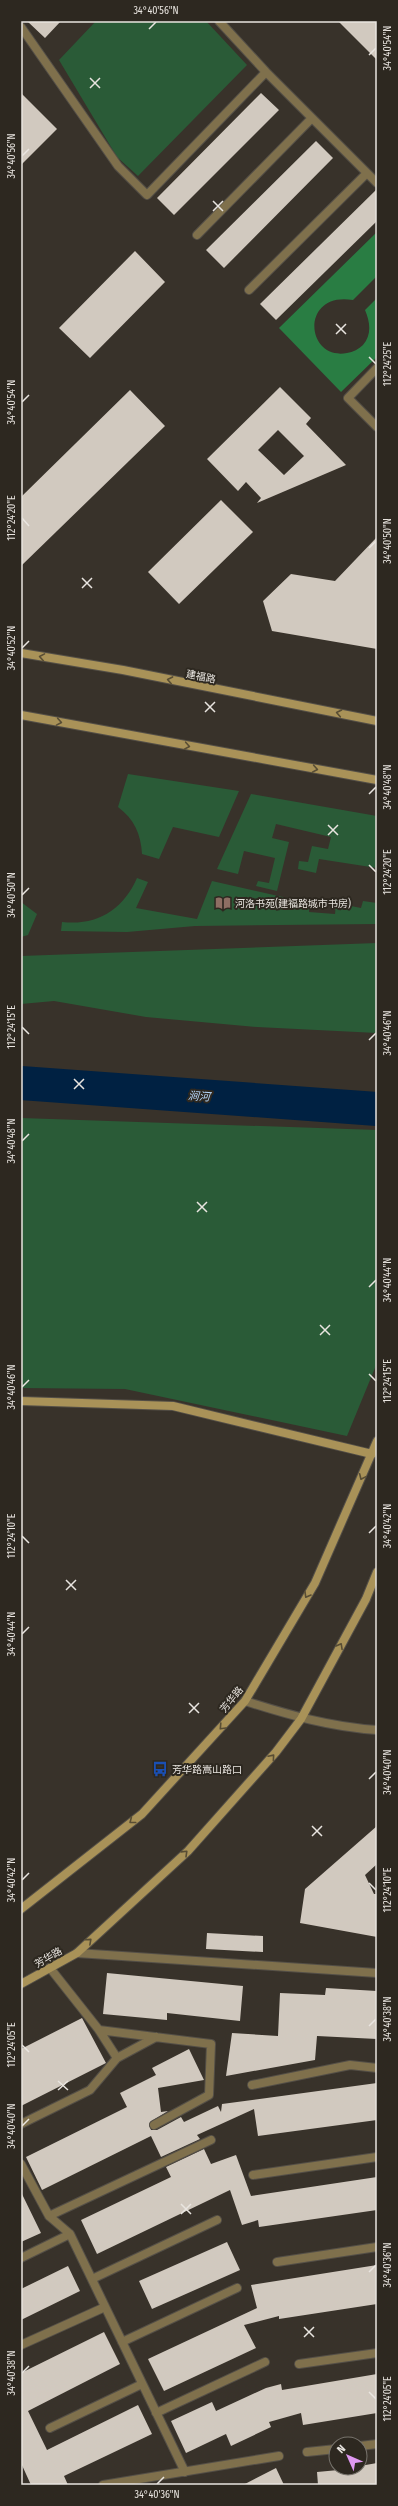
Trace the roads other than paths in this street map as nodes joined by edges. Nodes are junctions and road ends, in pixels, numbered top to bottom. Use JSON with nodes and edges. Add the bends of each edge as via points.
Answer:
{"nodes":[{"id":1,"x":219,"y":21,"type":"edge"},
{"id":2,"x":21,"y":27,"type":"edge"},
{"id":3,"x":266,"y":72,"type":"junction"},
{"id":4,"x":312,"y":118,"type":"junction"},
{"id":5,"x":367,"y":173,"type":"junction"},
{"id":6,"x":377,"y":183,"type":"edge"},
{"id":7,"x":197,"y":235,"type":"dead end"},
{"id":8,"x":249,"y":290,"type":"dead end"},
{"id":9,"x":377,"y":368,"type":"edge"},
{"id":10,"x":377,"y":427,"type":"edge"},
{"id":11,"x":21,"y":653,"type":"edge"},
{"id":12,"x":21,"y":715,"type":"edge"},
{"id":13,"x":377,"y":721,"type":"edge"},
{"id":14,"x":377,"y":780,"type":"edge"},
{"id":15,"x":21,"y":1401,"type":"edge"},
{"id":16,"x":377,"y":1441,"type":"edge"},
{"id":17,"x":372,"y":1454,"type":"junction"},
{"id":18,"x":377,"y":1572,"type":"edge"},
{"id":19,"x":245,"y":1701,"type":"junction"},
{"id":20,"x":301,"y":1718,"type":"junction"},
{"id":21,"x":377,"y":1730,"type":"edge"},
{"id":22,"x":21,"y":1909,"type":"edge"},
{"id":23,"x":77,"y":1953,"type":"junction"},
{"id":24,"x":50,"y":1968,"type":"junction"},
{"id":25,"x":377,"y":1973,"type":"edge"},
{"id":26,"x":21,"y":1984,"type":"edge"},
{"id":27,"x":99,"y":2030,"type":"junction"},
{"id":28,"x":156,"y":2037,"type":"junction"},
{"id":29,"x":117,"y":2058,"type":"junction"},
{"id":30,"x":377,"y":2068,"type":"edge"},
{"id":31,"x":252,"y":2085,"type":"dead end"},
{"id":32,"x":21,"y":2124,"type":"edge"},
{"id":33,"x":154,"y":2125,"type":"dead end"},
{"id":34,"x":211,"y":2140,"type":"dead end"},
{"id":35,"x":377,"y":2157,"type":"edge"},
{"id":36,"x":21,"y":2164,"type":"edge"},
{"id":37,"x":253,"y":2174,"type":"dead end"},
{"id":38,"x":49,"y":2216,"type":"junction"},
{"id":39,"x":217,"y":2220,"type":"dead end"},
{"id":40,"x":70,"y":2234,"type":"junction"},
{"id":41,"x":377,"y":2247,"type":"edge"},
{"id":42,"x":21,"y":2258,"type":"edge"},
{"id":43,"x":277,"y":2262,"type":"dead end"},
{"id":44,"x":92,"y":2279,"type":"junction"},
{"id":45,"x":237,"y":2288,"type":"dead end"},
{"id":46,"x":105,"y":2308,"type":"junction"},
{"id":47,"x":122,"y":2342,"type":"junction"},
{"id":48,"x":21,"y":2346,"type":"edge"},
{"id":49,"x":377,"y":2353,"type":"edge"},
{"id":50,"x":265,"y":2362,"type":"dead end"},
{"id":51,"x":299,"y":2364,"type":"dead end"},
{"id":52,"x":142,"y":2384,"type":"junction"},
{"id":53,"x":156,"y":2413,"type":"junction"},
{"id":54,"x":50,"y":2428,"type":"dead end"},
{"id":55,"x":328,"y":2450,"type":"edge"},
{"id":56,"x":307,"y":2452,"type":"dead end"},
{"id":57,"x":279,"y":2456,"type":"dead end"},
{"id":58,"x":185,"y":2472,"type":"junction"},
{"id":59,"x":103,"y":2485,"type":"edge"}],
"edges":[{"from":1,"to":3,"type":"street"},
{"from":2,"to":3,"type":"street","via":[[118,166],[147,194]]},
{"from":3,"to":4,"type":"street"},
{"from":4,"to":5,"type":"street"},
{"from":4,"to":7,"type":"street"},
{"from":5,"to":6,"type":"street"},
{"from":5,"to":8,"type":"street"},
{"from":9,"to":10,"type":"street","via":[[348,398]]},
{"from":13,"to":11,"type":"main road","name":"建福路","one_way":true,"via":[[123,670]]},
{"from":12,"to":14,"type":"main road","one_way":true},
{"from":15,"to":17,"type":"main road","via":[[173,1406]]},
{"from":16,"to":17,"type":"main road","name":"芳华路"},
{"from":17,"to":19,"type":"main road","name":"芳华路","one_way":true,"via":[[315,1583]]},
{"from":20,"to":18,"type":"main road","name":"芳华路","one_way":true,"via":[[366,1599]]},
{"from":19,"to":20,"type":"street"},
{"from":19,"to":22,"type":"main road","name":"芳华路","one_way":true,"via":[[142,1814]]},
{"from":20,"to":21,"type":"street","via":[[340,1727]]},
{"from":23,"to":20,"type":"main road","name":"芳华路","one_way":true,"via":[[188,1851],[276,1752]]},
{"from":23,"to":24,"type":"main road","name":"芳华路"},
{"from":23,"to":25,"type":"street"},
{"from":24,"to":26,"type":"main road","name":"芳华路"},
{"from":24,"to":27,"type":"street"},
{"from":27,"to":28,"type":"street"},
{"from":27,"to":29,"type":"street"},
{"from":28,"to":29,"type":"street"},
{"from":28,"to":33,"type":"street","via":[[211,2044],[209,2095]]},
{"from":29,"to":32,"type":"street","via":[[90,2090]]},
{"from":30,"to":31,"type":"street","via":[[350,2065]]},
{"from":34,"to":38,"type":"street"},
{"from":35,"to":37,"type":"street"},
{"from":36,"to":38,"type":"street"},
{"from":38,"to":40,"type":"street"},
{"from":39,"to":44,"type":"street"},
{"from":40,"to":42,"type":"street"},
{"from":40,"to":44,"type":"street"},
{"from":41,"to":43,"type":"street"},
{"from":44,"to":46,"type":"street"},
{"from":45,"to":47,"type":"street"},
{"from":46,"to":47,"type":"street"},
{"from":46,"to":48,"type":"street"},
{"from":47,"to":52,"type":"street"},
{"from":49,"to":51,"type":"street"},
{"from":50,"to":53,"type":"street"},
{"from":52,"to":53,"type":"street"},
{"from":52,"to":54,"type":"street"},
{"from":53,"to":58,"type":"street"},
{"from":55,"to":56,"type":"street"},
{"from":57,"to":58,"type":"street"},
{"from":58,"to":59,"type":"street"}]}
